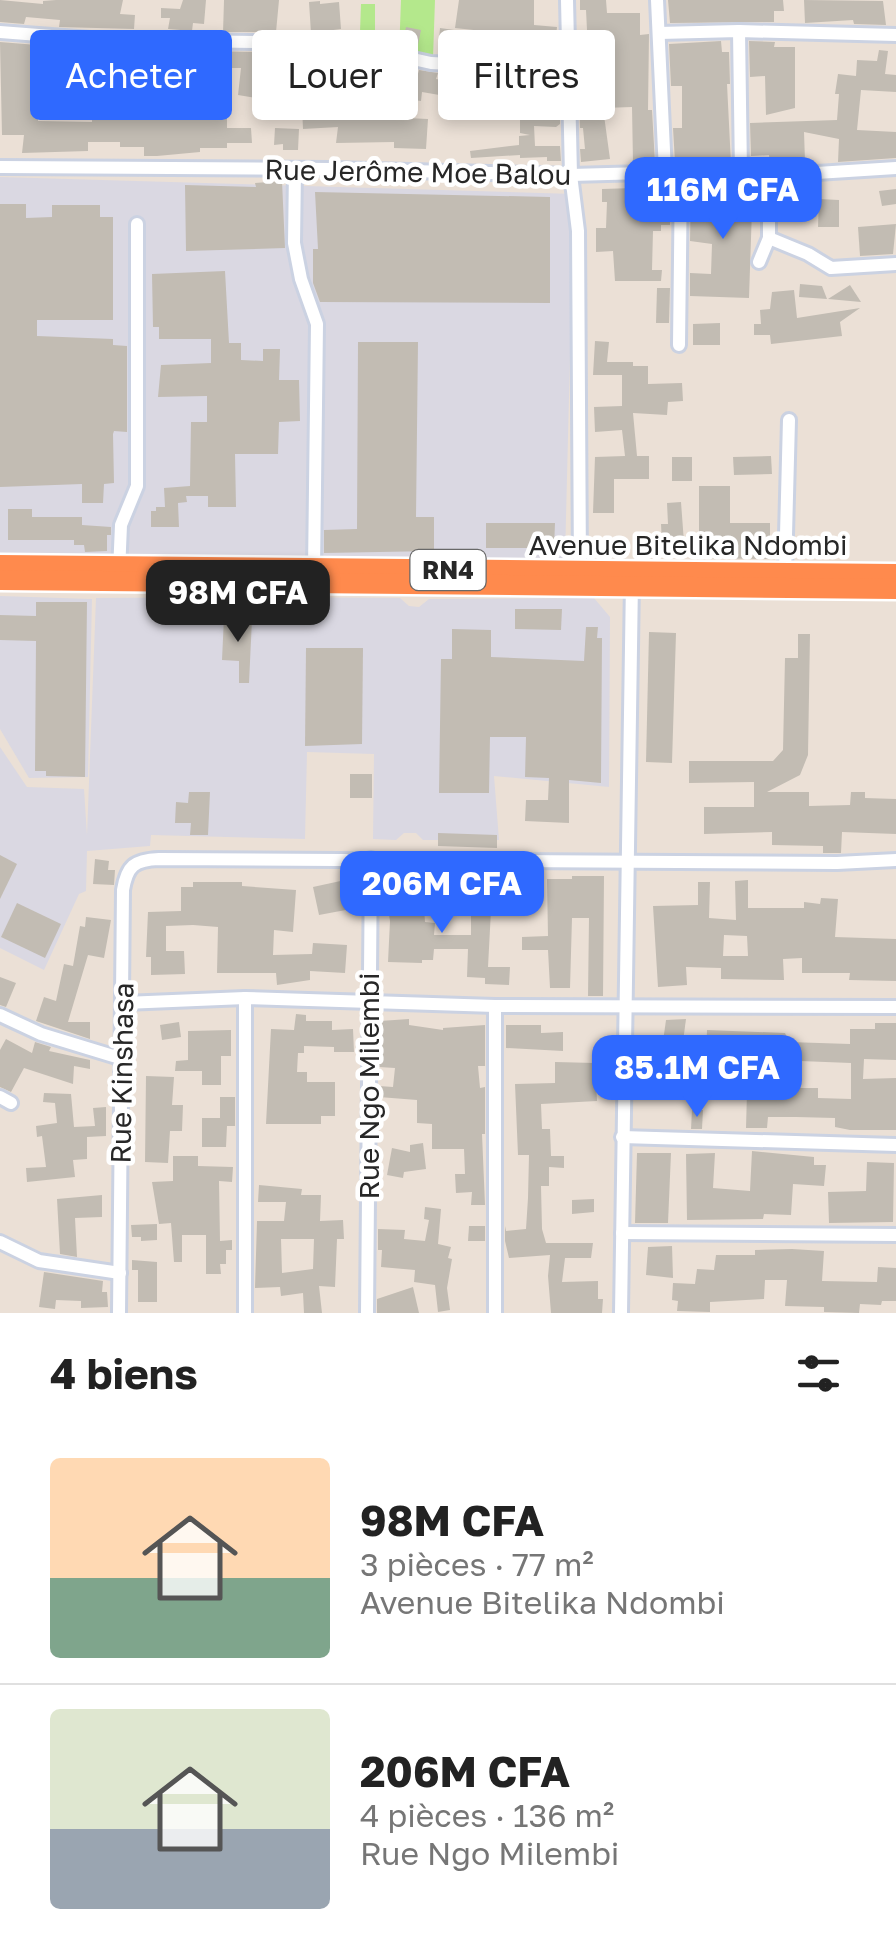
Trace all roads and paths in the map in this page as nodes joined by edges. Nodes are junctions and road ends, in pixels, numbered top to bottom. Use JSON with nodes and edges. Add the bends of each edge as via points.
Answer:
{"nodes":[{"id":1,"x":567,"y":0,"type":"edge"},
{"id":2,"x":657,"y":0,"type":"edge"},
{"id":3,"x":567,"y":30,"type":"edge"},
{"id":4,"x":739,"y":31,"type":"junction"},
{"id":5,"x":0,"y":32,"type":"edge"},
{"id":6,"x":658,"y":34,"type":"junction"},
{"id":7,"x":896,"y":34,"type":"edge"},
{"id":8,"x":438,"y":63,"type":"edge"},
{"id":9,"x":569,"y":120,"type":"edge"},
{"id":10,"x":0,"y":167,"type":"edge"},
{"id":11,"x":896,"y":168,"type":"edge"},
{"id":12,"x":295,"y":170,"type":"junction"},
{"id":13,"x":666,"y":172,"type":"junction"},
{"id":14,"x":681,"y":172,"type":"junction"},
{"id":15,"x":741,"y":174,"type":"junction"},
{"id":16,"x":571,"y":175,"type":"junction"},
{"id":17,"x":769,"y":176,"type":"junction"},
{"id":18,"x":137,"y":224,"type":"dead end"},
{"id":19,"x":770,"y":238,"type":"junction"},
{"id":20,"x":759,"y":262,"type":"dead end"},
{"id":21,"x":896,"y":264,"type":"edge"},
{"id":22,"x":679,"y":344,"type":"dead end"},
{"id":23,"x":789,"y":420,"type":"dead end"},
{"id":24,"x":0,"y":564,"type":"edge"},
{"id":25,"x":314,"y":569,"type":"junction"},
{"id":26,"x":119,"y":571,"type":"junction"},
{"id":27,"x":580,"y":571,"type":"junction"},
{"id":28,"x":785,"y":573,"type":"junction"},
{"id":29,"x":896,"y":574,"type":"edge"},
{"id":30,"x":0,"y":580,"type":"edge"},
{"id":31,"x":632,"y":580,"type":"junction"},
{"id":32,"x":896,"y":588,"type":"edge"},
{"id":33,"x":371,"y":859,"type":"junction"},
{"id":34,"x":896,"y":860,"type":"edge"},
{"id":35,"x":628,"y":861,"type":"junction"},
{"id":36,"x":245,"y":998,"type":"junction"},
{"id":37,"x":368,"y":1002,"type":"junction"},
{"id":38,"x":124,"y":1003,"type":"junction"},
{"id":39,"x":625,"y":1004,"type":"junction"},
{"id":40,"x":496,"y":1006,"type":"junction"},
{"id":41,"x":896,"y":1008,"type":"edge"},
{"id":42,"x":0,"y":1015,"type":"edge"},
{"id":43,"x":124,"y":1059,"type":"junction"},
{"id":44,"x":622,"y":1137,"type":"junction"},
{"id":45,"x":896,"y":1144,"type":"edge"},
{"id":46,"x":622,"y":1233,"type":"junction"},
{"id":47,"x":896,"y":1235,"type":"edge"},
{"id":48,"x":0,"y":1242,"type":"edge"},
{"id":49,"x":120,"y":1273,"type":"junction"},
{"id":50,"x":119,"y":1313,"type":"edge"},
{"id":51,"x":246,"y":1313,"type":"edge"},
{"id":52,"x":368,"y":1313,"type":"edge"},
{"id":53,"x":495,"y":1313,"type":"edge"},
{"id":54,"x":620,"y":1313,"type":"edge"}],
"edges":[{"from":1,"to":3,"type":"street"},
{"from":2,"to":6,"type":"street"},
{"from":4,"to":6,"type":"street"},
{"from":4,"to":7,"type":"street"},
{"from":4,"to":15,"type":"street"},
{"from":5,"to":8,"type":"street","via":[[341,43]]},
{"from":6,"to":13,"type":"street"},
{"from":9,"to":16,"type":"street"},
{"from":10,"to":12,"type":"street","name":"Rue Jerôme Moe Balou"},
{"from":11,"to":17,"type":"street","name":"Rue Jerôme Moe Balou"},
{"from":12,"to":16,"type":"street","name":"Rue Jerôme Moe Balou"},
{"from":12,"to":25,"type":"street","via":[[294,243],[318,324]]},
{"from":13,"to":14,"type":"street","name":"Rue Jerôme Moe Balou"},
{"from":13,"to":16,"type":"street","name":"Rue Jerôme Moe Balou"},
{"from":14,"to":15,"type":"street","name":"Rue Jerôme Moe Balou"},
{"from":14,"to":22,"type":"street"},
{"from":15,"to":17,"type":"street","name":"Rue Jerôme Moe Balou"},
{"from":16,"to":27,"type":"street","via":[[578,231]]},
{"from":17,"to":19,"type":"street"},
{"from":18,"to":26,"type":"street","via":[[137,486],[122,526]]},
{"from":19,"to":20,"type":"street"},
{"from":19,"to":21,"type":"street","via":[[831,268]]},
{"from":23,"to":28,"type":"street"},
{"from":24,"to":26,"type":"highway","name":"Avenue Bitelika Ndombi","number":"RN4"},
{"from":25,"to":26,"type":"highway","name":"Avenue Bitelika Ndombi","number":"RN4"},
{"from":25,"to":27,"type":"highway","name":"Avenue Bitelika Ndombi","number":"RN4"},
{"from":26,"to":30,"type":"highway","name":"Avenue Bitelika Ndombi","number":"RN4"},
{"from":26,"to":31,"type":"highway","name":"Avenue Bitelika Ndombi","number":"RN4"},
{"from":27,"to":31,"type":"highway","name":"Avenue Bitelika Ndombi","number":"RN4"},
{"from":28,"to":29,"type":"highway","name":"Avenue Bitelika Ndombi","number":"RN4"},
{"from":28,"to":31,"type":"highway","name":"Avenue Bitelika Ndombi","number":"RN4"},
{"from":31,"to":32,"type":"highway","name":"Avenue Bitelika Ndombi","number":"RN4"},
{"from":31,"to":35,"type":"street"},
{"from":33,"to":35,"type":"street"},
{"from":33,"to":37,"type":"street","name":"Rue Ngo Milembi"},
{"from":33,"to":38,"type":"street","name":"Rue Kinshasa","via":[[134,863],[126,872]]},
{"from":34,"to":35,"type":"street"},
{"from":35,"to":39,"type":"street"},
{"from":36,"to":37,"type":"street"},
{"from":36,"to":38,"type":"street"},
{"from":36,"to":51,"type":"street"},
{"from":37,"to":40,"type":"street"},
{"from":37,"to":52,"type":"street","name":"Rue Ngo Milembi"},
{"from":38,"to":43,"type":"street","name":"Rue Kinshasa"},
{"from":39,"to":40,"type":"street"},
{"from":39,"to":41,"type":"street"},
{"from":39,"to":44,"type":"street"},
{"from":40,"to":53,"type":"street"},
{"from":42,"to":43,"type":"street"},
{"from":43,"to":49,"type":"street","name":"Rue Kinshasa"},
{"from":44,"to":45,"type":"street"},
{"from":44,"to":46,"type":"street"},
{"from":46,"to":47,"type":"street"},
{"from":46,"to":54,"type":"street"},
{"from":48,"to":49,"type":"street","via":[[39,1261]]},
{"from":49,"to":50,"type":"street","name":"Rue Kinshasa"}]}
